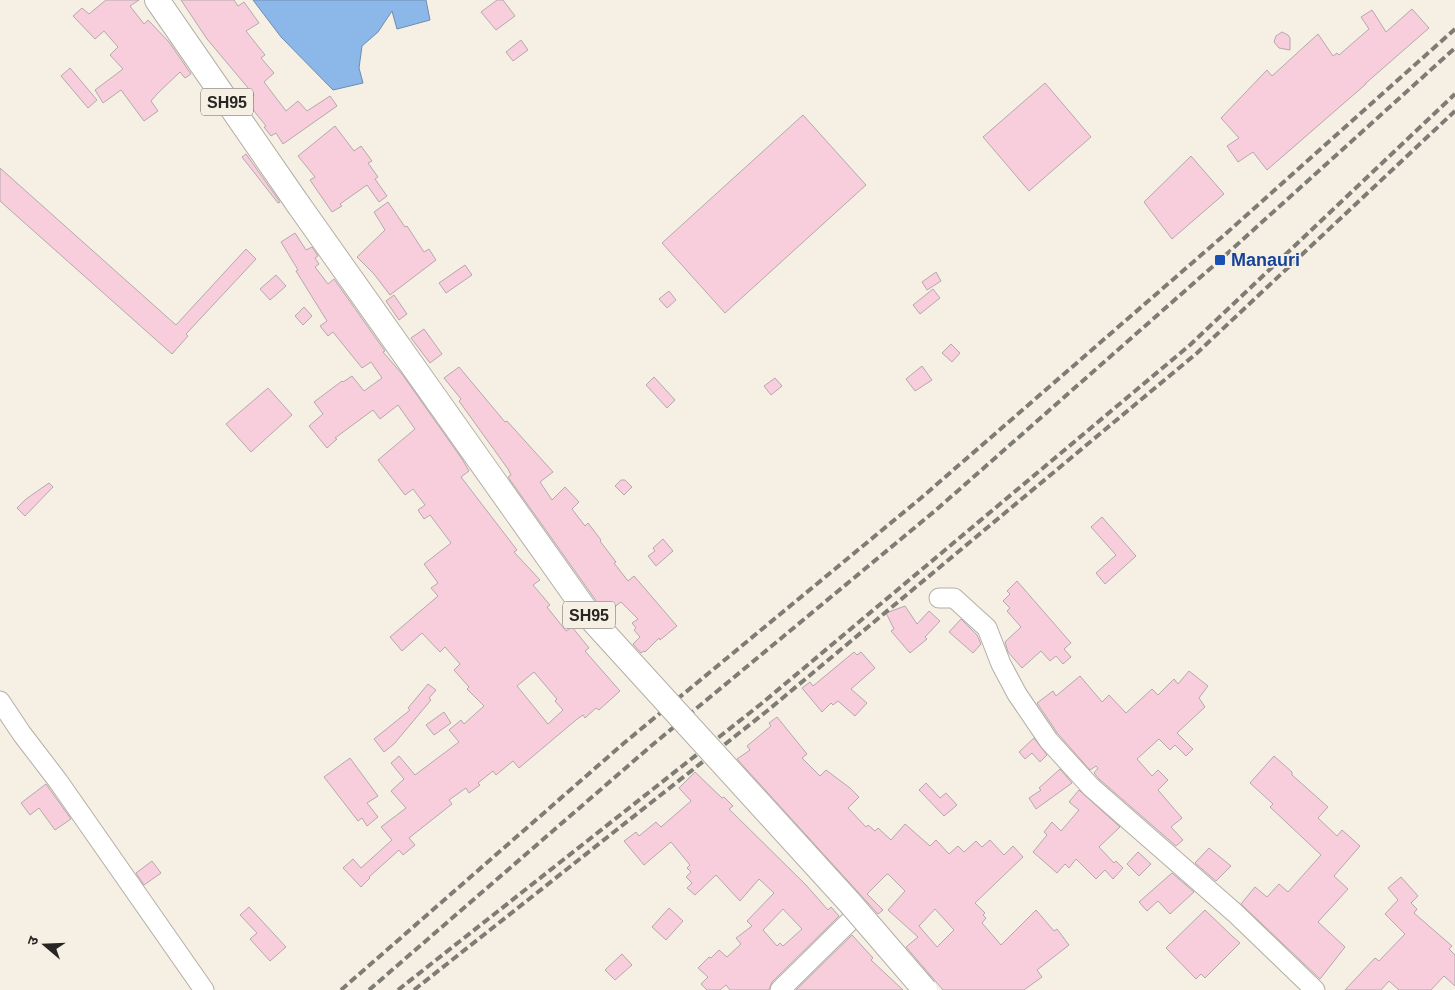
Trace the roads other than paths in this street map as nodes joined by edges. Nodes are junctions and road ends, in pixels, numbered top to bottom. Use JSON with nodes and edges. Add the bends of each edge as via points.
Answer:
{"nodes":[{"id":1,"x":157,"y":0,"type":"edge"},
{"id":2,"x":939,"y":598,"type":"dead end"},
{"id":3,"x":0,"y":701,"type":"edge"},
{"id":4,"x":849,"y":922,"type":"dead end"},
{"id":5,"x":204,"y":990,"type":"edge"},
{"id":6,"x":780,"y":990,"type":"edge"},
{"id":7,"x":924,"y":990,"type":"edge"},
{"id":8,"x":1315,"y":990,"type":"edge"}],
"edges":[{"from":1,"to":7,"type":"main road","number":"SH95","bridge":true,"via":[[594,622],[830,881]]},
{"from":2,"to":8,"type":"street","via":[[954,598],[987,628],[1000,664],[1017,694],[1050,741],[1090,787],[1234,913]]},
{"from":3,"to":5,"type":"street"},
{"from":4,"to":6,"type":"street"}]}
